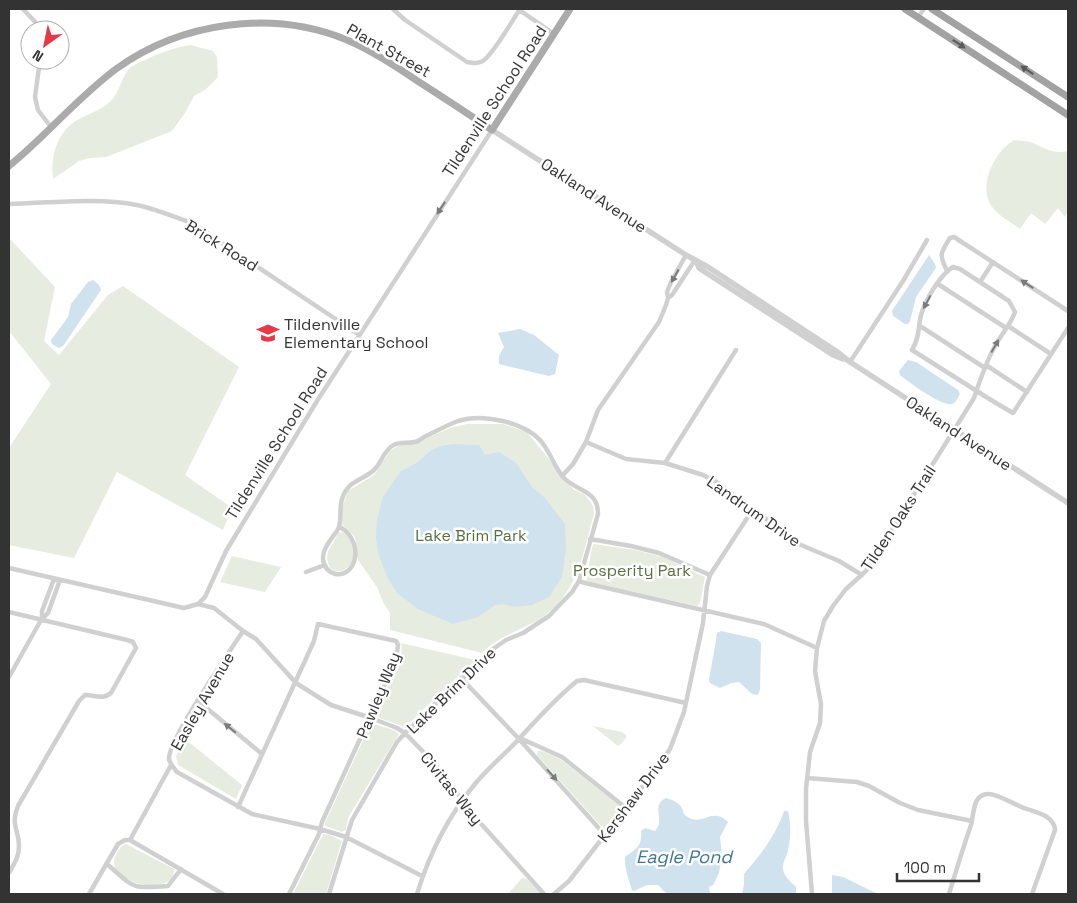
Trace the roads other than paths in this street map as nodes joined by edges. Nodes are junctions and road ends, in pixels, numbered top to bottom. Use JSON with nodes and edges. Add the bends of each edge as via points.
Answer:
{"nodes":[{"id":1,"x":23,"y":9,"type":"edge"},
{"id":2,"x":393,"y":9,"type":"edge"},
{"id":3,"x":519,"y":9,"type":"edge"},
{"id":4,"x":570,"y":9,"type":"edge"},
{"id":5,"x":905,"y":9,"type":"edge"},
{"id":6,"x":924,"y":9,"type":"edge"},
{"id":7,"x":932,"y":9,"type":"edge"},
{"id":8,"x":918,"y":17,"type":"junction"},
{"id":9,"x":33,"y":20,"type":"edge"},
{"id":10,"x":554,"y":34,"type":"junction"},
{"id":11,"x":39,"y":70,"type":"edge"},
{"id":12,"x":1068,"y":97,"type":"edge"},
{"id":13,"x":1068,"y":114,"type":"edge"},
{"id":14,"x":51,"y":127,"type":"junction"},
{"id":15,"x":492,"y":130,"type":"junction"},
{"id":16,"x":9,"y":166,"type":"edge"},
{"id":17,"x":9,"y":204,"type":"edge"},
{"id":18,"x":927,"y":240,"type":"dead end"},
{"id":19,"x":686,"y":255,"type":"junction"},
{"id":20,"x":695,"y":260,"type":"junction"},
{"id":21,"x":993,"y":262,"type":"junction"},
{"id":22,"x":947,"y":271,"type":"junction"},
{"id":23,"x":980,"y":282,"type":"junction"},
{"id":24,"x":938,"y":284,"type":"junction"},
{"id":25,"x":668,"y":298,"type":"junction"},
{"id":26,"x":1068,"y":311,"type":"edge"},
{"id":27,"x":920,"y":326,"type":"junction"},
{"id":28,"x":1007,"y":327,"type":"junction"},
{"id":29,"x":1068,"y":328,"type":"edge"},
{"id":30,"x":358,"y":334,"type":"junction"},
{"id":31,"x":736,"y":350,"type":"dead end"},
{"id":32,"x":1051,"y":354,"type":"junction"},
{"id":33,"x":850,"y":362,"type":"junction"},
{"id":34,"x":985,"y":367,"type":"junction"},
{"id":35,"x":977,"y":391,"type":"junction"},
{"id":36,"x":1027,"y":392,"type":"junction"},
{"id":37,"x":954,"y":430,"type":"junction"},
{"id":38,"x":586,"y":442,"type":"junction"},
{"id":39,"x":665,"y":462,"type":"junction"},
{"id":40,"x":562,"y":476,"type":"junction"},
{"id":41,"x":1068,"y":504,"type":"edge"},
{"id":42,"x":752,"y":509,"type":"junction"},
{"id":43,"x":340,"y":527,"type":"junction"},
{"id":44,"x":590,"y":539,"type":"junction"},
{"id":45,"x":324,"y":564,"type":"junction"},
{"id":46,"x":9,"y":568,"type":"edge"},
{"id":47,"x":306,"y":572,"type":"dead end"},
{"id":48,"x":710,"y":575,"type":"junction"},
{"id":49,"x":862,"y":575,"type":"junction"},
{"id":50,"x":54,"y":579,"type":"junction"},
{"id":51,"x":60,"y":580,"type":"junction"},
{"id":52,"x":579,"y":580,"type":"junction"},
{"id":53,"x":198,"y":604,"type":"junction"},
{"id":54,"x":704,"y":611,"type":"junction"},
{"id":55,"x":9,"y":612,"type":"edge"},
{"id":56,"x":41,"y":620,"type":"junction"},
{"id":57,"x":243,"y":631,"type":"junction"},
{"id":58,"x":817,"y":648,"type":"junction"},
{"id":59,"x":9,"y":677,"type":"edge"},
{"id":60,"x":461,"y":678,"type":"junction"},
{"id":61,"x":296,"y":683,"type":"junction"},
{"id":62,"x":198,"y":701,"type":"junction"},
{"id":63,"x":686,"y":703,"type":"junction"},
{"id":64,"x":371,"y":718,"type":"junction"},
{"id":65,"x":405,"y":733,"type":"junction"},
{"id":66,"x":519,"y":739,"type":"junction"},
{"id":67,"x":262,"y":754,"type":"junction"},
{"id":68,"x":172,"y":765,"type":"junction"},
{"id":69,"x":807,"y":778,"type":"junction"},
{"id":70,"x":463,"y":799,"type":"junction"},
{"id":71,"x":238,"y":807,"type":"junction"},
{"id":72,"x":626,"y":808,"type":"junction"},
{"id":73,"x":972,"y":821,"type":"junction"},
{"id":74,"x":320,"y":829,"type":"junction"},
{"id":75,"x":605,"y":835,"type":"junction"},
{"id":76,"x":346,"y":837,"type":"junction"},
{"id":77,"x":130,"y":840,"type":"junction"},
{"id":78,"x":107,"y":864,"type":"junction"},
{"id":79,"x":181,"y":869,"type":"junction"},
{"id":80,"x":9,"y":873,"type":"edge"},
{"id":81,"x":422,"y":876,"type":"junction"},
{"id":82,"x":89,"y":894,"type":"edge"},
{"id":83,"x":223,"y":894,"type":"edge"},
{"id":84,"x":289,"y":894,"type":"edge"},
{"id":85,"x":329,"y":894,"type":"edge"},
{"id":86,"x":417,"y":894,"type":"edge"},
{"id":87,"x":544,"y":894,"type":"edge"},
{"id":88,"x":554,"y":894,"type":"edge"},
{"id":89,"x":812,"y":894,"type":"edge"},
{"id":90,"x":949,"y":894,"type":"edge"},
{"id":91,"x":1032,"y":894,"type":"edge"}],
"edges":[{"from":1,"to":9,"type":"street"},
{"from":2,"to":3,"type":"street","via":[[467,62],[475,64],[489,56]]},
{"from":3,"to":10,"type":"street"},
{"from":4,"to":10,"type":"main road","name":"Tildenville School Road"},
{"from":5,"to":8,"type":"highway"},
{"from":6,"to":8,"type":"street"},
{"from":12,"to":7,"type":"highway","one_way":true},
{"from":8,"to":13,"type":"highway","one_way":true},
{"from":10,"to":15,"type":"main road","name":"Tildenville School Road"},
{"from":11,"to":14,"type":"street","via":[[35,97],[38,110]]},
{"from":14,"to":15,"type":"main road","name":"Plant Street","via":[[117,68],[163,42],[202,30],[244,23],[308,28],[348,40],[392,64]]},
{"from":14,"to":16,"type":"main road","name":"Plant Street"},
{"from":15,"to":19,"type":"street","name":"Oakland Avenue"},
{"from":15,"to":30,"type":"street","name":"Tildenville School Road","one_way":true},
{"from":17,"to":30,"type":"street","name":"Brick Road","via":[[93,202],[136,205],[168,214],[192,223]]},
{"from":18,"to":33,"type":"street"},
{"from":19,"to":20,"type":"street","name":"Oakland Avenue"},
{"from":19,"to":25,"type":"street","one_way":true,"via":[[671,282]]},
{"from":20,"to":25,"type":"street"},
{"from":20,"to":33,"type":"street","name":"Oakland Avenue"},
{"from":21,"to":22,"type":"street","via":[[954,237],[941,252]]},
{"from":21,"to":23,"type":"street"},
{"from":26,"to":21,"type":"street","one_way":true},
{"from":22,"to":23,"type":"street","via":[[960,269]]},
{"from":22,"to":24,"type":"street"},
{"from":23,"to":28,"type":"street","via":[[1013,306],[1015,312]]},
{"from":24,"to":27,"type":"street","one_way":true,"via":[[922,312]]},
{"from":24,"to":28,"type":"street"},
{"from":25,"to":38,"type":"street","via":[[659,322],[598,410]]},
{"from":27,"to":34,"type":"street"},
{"from":27,"to":35,"type":"street","via":[[918,340],[912,350]]},
{"from":28,"to":32,"type":"street"},
{"from":34,"to":28,"type":"street","name":"Tilden Oaks Trail","one_way":true},
{"from":29,"to":32,"type":"street"},
{"from":30,"to":53,"type":"street","name":"Tildenville School Road","via":[[226,551],[205,598]]},
{"from":31,"to":39,"type":"street"},
{"from":32,"to":36,"type":"street"},
{"from":33,"to":37,"type":"street","name":"Oakland Avenue"},
{"from":34,"to":35,"type":"street","name":"Tilden Oaks Trail"},
{"from":34,"to":36,"type":"street"},
{"from":35,"to":36,"type":"street","via":[[1013,413]]},
{"from":35,"to":37,"type":"street","name":"Tilden Oaks Trail"},
{"from":37,"to":41,"type":"street","name":"Oakland Avenue"},
{"from":37,"to":49,"type":"street","name":"Tilden Oaks Trail"},
{"from":38,"to":39,"type":"street","name":"Landrum Drive","via":[[626,458]]},
{"from":38,"to":40,"type":"street"},
{"from":39,"to":42,"type":"street","name":"Landrum Drive","via":[[703,475]]},
{"from":40,"to":43,"type":"street","name":"Lake Brim Drive","via":[[547,449],[529,430],[498,420],[460,420],[414,443],[393,445],[373,471],[349,486],[340,505]]},
{"from":40,"to":44,"type":"street","name":"Lake Brim Drive","via":[[594,498],[598,505]]},
{"from":42,"to":48,"type":"street"},
{"from":42,"to":49,"type":"street","name":"Landrum Drive","via":[[801,545]]},
{"from":43,"to":45,"type":"street","via":[[324,552]]},
{"from":43,"to":45,"type":"street","via":[[355,546],[353,565],[345,574],[336,575]]},
{"from":44,"to":48,"type":"street","via":[[659,553]]},
{"from":44,"to":52,"type":"street","name":"Lake Brim Drive"},
{"from":45,"to":47,"type":"street"},
{"from":46,"to":50,"type":"street"},
{"from":48,"to":54,"type":"street"},
{"from":49,"to":58,"type":"street","name":"Tilden Oaks Trail","via":[[833,606],[824,622]]},
{"from":50,"to":51,"type":"street"},
{"from":50,"to":56,"type":"street"},
{"from":51,"to":53,"type":"street","via":[[184,608]]},
{"from":51,"to":56,"type":"street","via":[[48,613]]},
{"from":52,"to":54,"type":"street"},
{"from":52,"to":60,"type":"street","name":"Lake Brim Drive","via":[[549,616],[498,645]]},
{"from":53,"to":57,"type":"street","name":"Civitas Way","via":[[214,608]]},
{"from":54,"to":58,"type":"street","via":[[764,624]]},
{"from":54,"to":63,"type":"street","name":"Kershaw Drive"},
{"from":55,"to":56,"type":"street"},
{"from":56,"to":59,"type":"street"},
{"from":56,"to":80,"type":"street","via":[[127,640],[136,648],[111,693],[100,697],[85,695],[79,701],[18,806],[14,827],[19,847]]},
{"from":57,"to":61,"type":"street","name":"Civitas Way","via":[[256,639]]},
{"from":57,"to":62,"type":"street","name":"Easley Avenue"},
{"from":58,"to":69,"type":"street","name":"Tilden Oaks Trail","via":[[815,671],[820,723],[810,752]]},
{"from":60,"to":65,"type":"street","name":"Lake Brim Drive"},
{"from":60,"to":66,"type":"street"},
{"from":61,"to":64,"type":"street","name":"Civitas Way","via":[[331,705]]},
{"from":61,"to":64,"type":"street","name":"Pawley Way","via":[[314,642],[318,624],[396,642],[396,660]]},
{"from":61,"to":67,"type":"street","name":"Pawley Way"},
{"from":67,"to":62,"type":"street","one_way":true},
{"from":62,"to":68,"type":"street","name":"Easley Avenue","via":[[172,749],[169,759]]},
{"from":63,"to":66,"type":"street","via":[[578,680]]},
{"from":63,"to":72,"type":"street","name":"Kershaw Drive","via":[[670,748]]},
{"from":64,"to":65,"type":"street","name":"Civitas Way"},
{"from":64,"to":74,"type":"street","name":"Pawley Way"},
{"from":65,"to":70,"type":"street","name":"Civitas Way"},
{"from":65,"to":76,"type":"street","name":"Lake Brim Drive","via":[[356,812]]},
{"from":66,"to":70,"type":"street"},
{"from":66,"to":72,"type":"street","via":[[562,757]]},
{"from":66,"to":75,"type":"street","one_way":true},
{"from":67,"to":71,"type":"street","name":"Pawley Way"},
{"from":68,"to":71,"type":"street","name":"Easley Avenue","via":[[177,772]]},
{"from":68,"to":77,"type":"street"},
{"from":69,"to":73,"type":"street","via":[[858,782],[918,810]]},
{"from":69,"to":89,"type":"street","name":"Tilden Oaks Trail","via":[[806,821]]},
{"from":70,"to":81,"type":"street"},
{"from":70,"to":87,"type":"street","name":"Civitas Way","via":[[475,817]]},
{"from":71,"to":74,"type":"street","name":"Easley Avenue","via":[[252,814]]},
{"from":72,"to":75,"type":"street","name":"Kershaw Drive"},
{"from":73,"to":90,"type":"street"},
{"from":73,"to":91,"type":"street","via":[[976,802],[986,794],[1050,818],[1056,830]]},
{"from":74,"to":76,"type":"street","name":"Easley Avenue"},
{"from":74,"to":84,"type":"street","name":"Pawley Way"},
{"from":75,"to":88,"type":"street","name":"Kershaw Drive","via":[[569,881]]},
{"from":76,"to":81,"type":"street","name":"Easley Avenue"},
{"from":76,"to":85,"type":"street","name":"Lake Brim Drive"},
{"from":77,"to":78,"type":"street","via":[[118,844]]},
{"from":77,"to":79,"type":"street"},
{"from":78,"to":79,"type":"street","via":[[123,880],[140,888],[168,886]]},
{"from":78,"to":82,"type":"street"},
{"from":79,"to":83,"type":"street"},
{"from":81,"to":86,"type":"street"}]}
